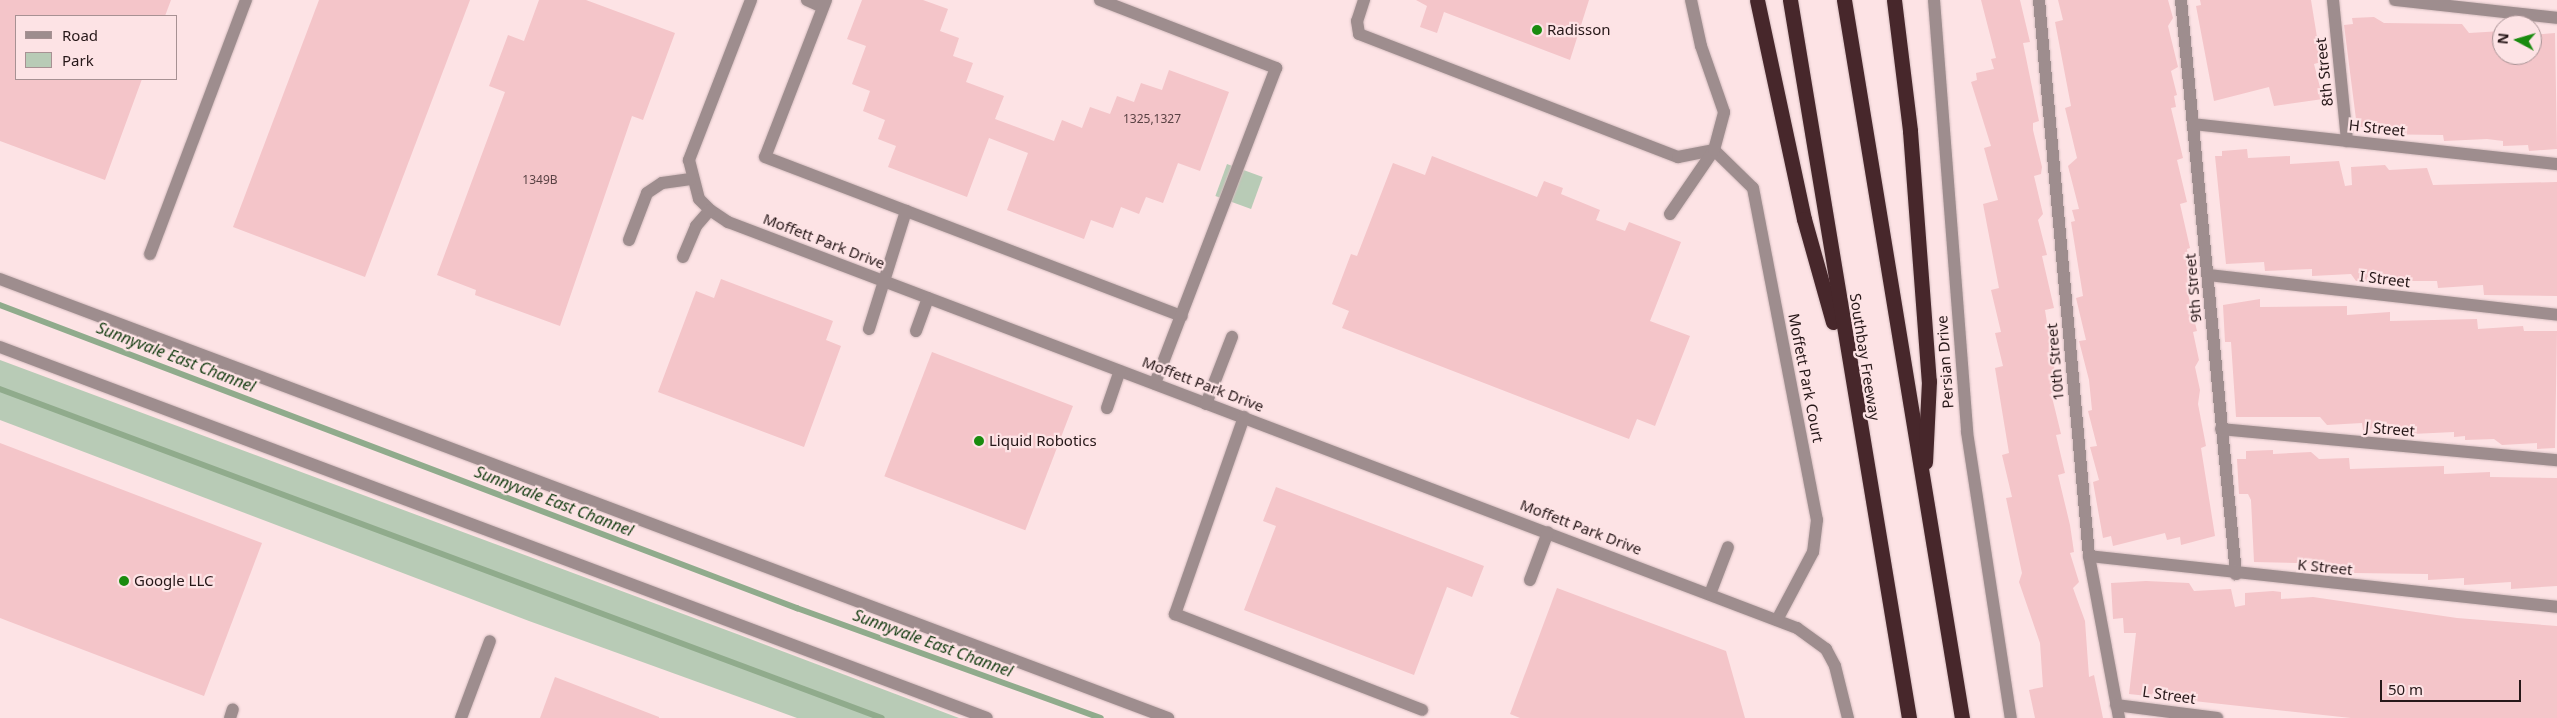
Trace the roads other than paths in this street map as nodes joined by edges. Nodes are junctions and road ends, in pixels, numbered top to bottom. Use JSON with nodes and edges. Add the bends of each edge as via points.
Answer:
{"nodes":[{"id":1,"x":246,"y":0,"type":"edge"},
{"id":2,"x":751,"y":0,"type":"edge"},
{"id":3,"x":807,"y":0,"type":"edge"},
{"id":4,"x":1364,"y":0,"type":"edge"},
{"id":5,"x":1691,"y":0,"type":"edge"},
{"id":6,"x":1757,"y":0,"type":"edge"},
{"id":7,"x":1790,"y":0,"type":"edge"},
{"id":8,"x":1844,"y":0,"type":"edge"},
{"id":9,"x":1894,"y":0,"type":"edge"},
{"id":10,"x":1934,"y":0,"type":"edge"},
{"id":11,"x":2039,"y":0,"type":"edge"},
{"id":12,"x":2181,"y":0,"type":"edge"},
{"id":13,"x":2333,"y":0,"type":"edge"},
{"id":14,"x":2395,"y":0,"type":"edge"},
{"id":15,"x":1106,"y":1,"type":"edge"},
{"id":16,"x":825,"y":3,"type":"edge"},
{"id":17,"x":2456,"y":3,"type":"edge"},
{"id":18,"x":2557,"y":18,"type":"edge"},
{"id":19,"x":2193,"y":124,"type":"junction"},
{"id":20,"x":2347,"y":141,"type":"junction"},
{"id":21,"x":1714,"y":150,"type":"junction"},
{"id":22,"x":2557,"y":164,"type":"edge"},
{"id":23,"x":691,"y":179,"type":"junction"},
{"id":24,"x":710,"y":210,"type":"junction"},
{"id":25,"x":906,"y":211,"type":"junction"},
{"id":26,"x":1670,"y":214,"type":"dead end"},
{"id":27,"x":629,"y":240,"type":"dead end"},
{"id":28,"x":150,"y":254,"type":"dead end"},
{"id":29,"x":683,"y":258,"type":"dead end"},
{"id":30,"x":2208,"y":275,"type":"junction"},
{"id":31,"x":0,"y":279,"type":"edge"},
{"id":32,"x":882,"y":281,"type":"junction"},
{"id":33,"x":928,"y":298,"type":"junction"},
{"id":34,"x":2557,"y":315,"type":"edge"},
{"id":35,"x":1182,"y":316,"type":"junction"},
{"id":36,"x":868,"y":329,"type":"dead end"},
{"id":37,"x":916,"y":331,"type":"dead end"},
{"id":38,"x":1232,"y":337,"type":"dead end"},
{"id":39,"x":0,"y":348,"type":"edge"},
{"id":40,"x":1120,"y":370,"type":"junction"},
{"id":41,"x":1155,"y":384,"type":"junction"},
{"id":42,"x":1851,"y":386,"type":"junction"},
{"id":43,"x":1206,"y":404,"type":"junction"},
{"id":44,"x":1107,"y":408,"type":"dead end"},
{"id":45,"x":1244,"y":417,"type":"junction"},
{"id":46,"x":2221,"y":430,"type":"junction"},
{"id":47,"x":2557,"y":460,"type":"edge"},
{"id":48,"x":1923,"y":490,"type":"junction"},
{"id":49,"x":1548,"y":532,"type":"junction"},
{"id":50,"x":1728,"y":547,"type":"dead end"},
{"id":51,"x":2089,"y":556,"type":"junction"},
{"id":52,"x":2236,"y":574,"type":"junction"},
{"id":53,"x":1530,"y":580,"type":"dead end"},
{"id":54,"x":1710,"y":594,"type":"junction"},
{"id":55,"x":2557,"y":607,"type":"edge"},
{"id":56,"x":1777,"y":620,"type":"junction"},
{"id":57,"x":490,"y":641,"type":"dead end"},
{"id":58,"x":2116,"y":705,"type":"junction"},
{"id":59,"x":1422,"y":710,"type":"dead end"},
{"id":60,"x":461,"y":718,"type":"edge"},
{"id":61,"x":987,"y":718,"type":"edge"},
{"id":62,"x":1168,"y":718,"type":"edge"},
{"id":63,"x":1848,"y":718,"type":"edge"},
{"id":64,"x":1909,"y":718,"type":"edge"},
{"id":65,"x":1962,"y":718,"type":"edge"},
{"id":66,"x":2011,"y":718,"type":"edge"},
{"id":67,"x":2119,"y":718,"type":"edge"},
{"id":68,"x":2217,"y":718,"type":"edge"}],
"edges":[{"from":1,"to":28,"type":"street"},
{"from":2,"to":23,"type":"street","via":[[693,141]]},
{"from":3,"to":16,"type":"street"},
{"from":4,"to":21,"type":"street","via":[[1357,20],[1359,34],[1678,158]]},
{"from":5,"to":21,"type":"street","via":[[1701,46],[1724,112]]},
{"from":6,"to":42,"type":"highway","via":[[1804,219]]},
{"from":7,"to":42,"type":"highway","name":"Southbay Freeway"},
{"from":8,"to":48,"type":"highway"},
{"from":9,"to":48,"type":"highway","via":[[1910,131],[1929,381]]},
{"from":10,"to":66,"type":"street","name":"Persian Drive","via":[[1967,432]]},
{"from":11,"to":51,"type":"street","name":"10th Street"},
{"from":12,"to":19,"type":"street","name":"9th Street"},
{"from":13,"to":20,"type":"street","name":"8th Street"},
{"from":14,"to":17,"type":"street"},
{"from":15,"to":35,"type":"street","via":[[1276,68]]},
{"from":16,"to":25,"type":"street","via":[[765,157]]},
{"from":17,"to":18,"type":"street"},
{"from":19,"to":20,"type":"street","name":"H Street"},
{"from":19,"to":30,"type":"street","name":"9th Street"},
{"from":20,"to":22,"type":"street","name":"H Street"},
{"from":21,"to":26,"type":"street"},
{"from":21,"to":56,"type":"street","name":"Moffett Park Court","via":[[1753,188],[1817,520],[1813,552]]},
{"from":23,"to":24,"type":"street","name":"Moffett Park Drive"},
{"from":23,"to":27,"type":"street","via":[[662,183],[647,193]]},
{"from":24,"to":29,"type":"street","via":[[696,226]]},
{"from":24,"to":32,"type":"street","name":"Moffett Park Drive","via":[[728,222]]},
{"from":25,"to":32,"type":"street"},
{"from":25,"to":35,"type":"street"},
{"from":30,"to":34,"type":"street","name":"I Street"},
{"from":30,"to":46,"type":"street","name":"9th Street"},
{"from":31,"to":62,"type":"street"},
{"from":32,"to":33,"type":"street","name":"Moffett Park Drive"},
{"from":32,"to":36,"type":"street"},
{"from":33,"to":37,"type":"street"},
{"from":33,"to":40,"type":"street","name":"Moffett Park Drive"},
{"from":35,"to":41,"type":"street"},
{"from":38,"to":43,"type":"street"},
{"from":39,"to":61,"type":"street"},
{"from":40,"to":41,"type":"street","name":"Moffett Park Drive"},
{"from":40,"to":44,"type":"street"},
{"from":41,"to":43,"type":"street","name":"Moffett Park Drive"},
{"from":42,"to":64,"type":"highway","name":"Southbay Freeway"},
{"from":43,"to":45,"type":"street","name":"Moffett Park Drive"},
{"from":45,"to":49,"type":"street","name":"Moffett Park Drive"},
{"from":45,"to":59,"type":"street","via":[[1175,614]]},
{"from":46,"to":47,"type":"street","name":"J Street"},
{"from":46,"to":52,"type":"street","name":"9th Street"},
{"from":48,"to":65,"type":"highway"},
{"from":49,"to":53,"type":"street"},
{"from":49,"to":54,"type":"street","name":"Moffett Park Drive"},
{"from":50,"to":54,"type":"street"},
{"from":51,"to":52,"type":"street","name":"K Street"},
{"from":51,"to":58,"type":"street","name":"10th Street"},
{"from":52,"to":55,"type":"street","name":"K Street"},
{"from":54,"to":56,"type":"street","name":"Moffett Park Drive"},
{"from":56,"to":63,"type":"street","name":"Moffett Park Drive","via":[[1826,649],[1842,687]]},
{"from":57,"to":60,"type":"street"},
{"from":58,"to":67,"type":"street","name":"10th Street"},
{"from":58,"to":68,"type":"street","name":"L Street"}]}
